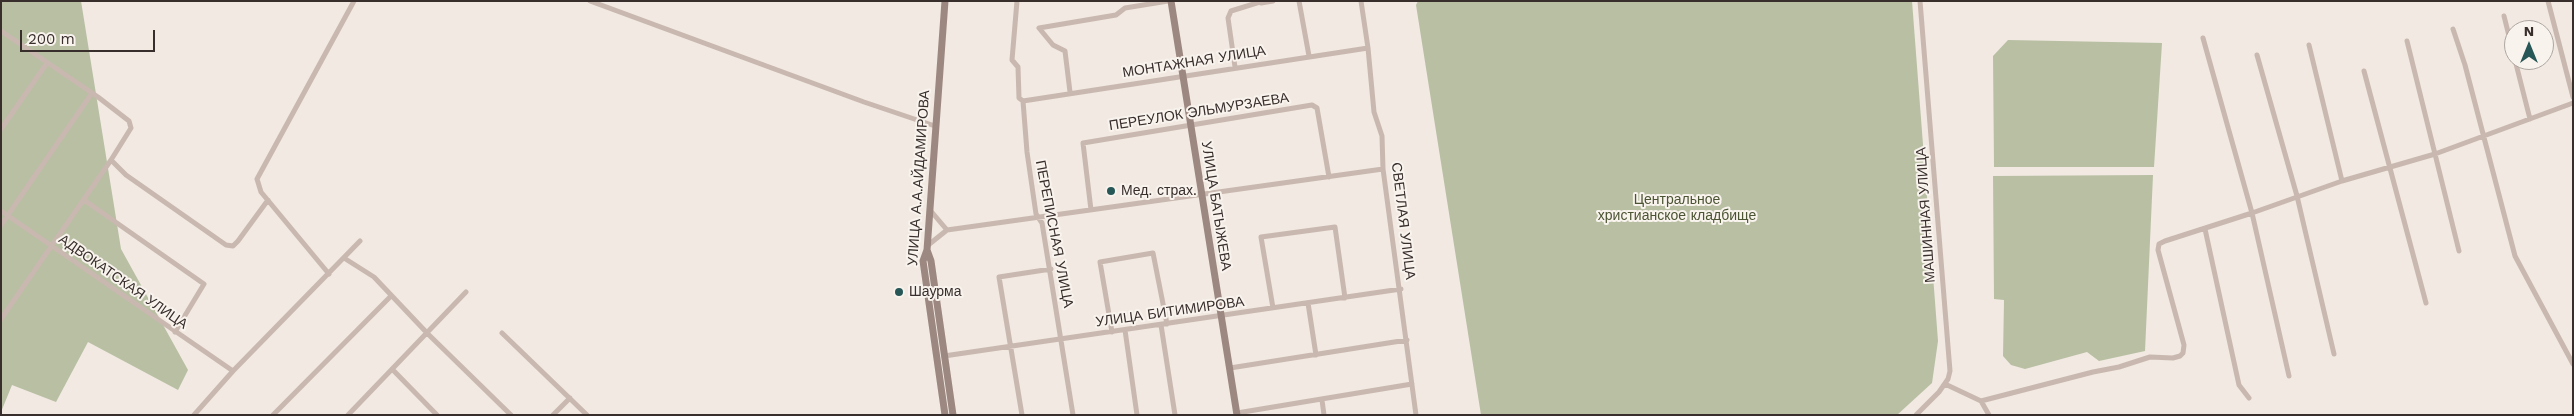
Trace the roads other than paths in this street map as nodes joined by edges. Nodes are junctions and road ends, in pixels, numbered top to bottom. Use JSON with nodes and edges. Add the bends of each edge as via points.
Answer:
{"nodes":[{"id":1,"x":354,"y":1,"type":"edge"},
{"id":2,"x":590,"y":1,"type":"edge"},
{"id":3,"x":945,"y":1,"type":"edge"},
{"id":4,"x":1017,"y":1,"type":"edge"},
{"id":5,"x":1170,"y":1,"type":"edge"},
{"id":6,"x":1273,"y":1,"type":"edge"},
{"id":7,"x":1299,"y":1,"type":"edge"},
{"id":8,"x":1361,"y":1,"type":"edge"},
{"id":9,"x":1920,"y":1,"type":"edge"},
{"id":10,"x":2548,"y":1,"type":"edge"},
{"id":11,"x":1262,"y":2,"type":"edge"},
{"id":12,"x":2504,"y":16,"type":"dead end"},
{"id":13,"x":2505,"y":20,"type":"edge"},
{"id":14,"x":2453,"y":29,"type":"dead end"},
{"id":15,"x":1,"y":31,"type":"edge"},
{"id":16,"x":2203,"y":38,"type":"dead end"},
{"id":17,"x":2407,"y":41,"type":"dead end"},
{"id":18,"x":2309,"y":46,"type":"dead end"},
{"id":19,"x":1368,"y":48,"type":"junction"},
{"id":20,"x":2257,"y":55,"type":"dead end"},
{"id":21,"x":1309,"y":56,"type":"junction"},
{"id":22,"x":47,"y":63,"type":"junction"},
{"id":23,"x":1234,"y":67,"type":"junction"},
{"id":24,"x":2518,"y":70,"type":"edge"},
{"id":25,"x":2364,"y":71,"type":"dead end"},
{"id":26,"x":1183,"y":74,"type":"junction"},
{"id":27,"x":1070,"y":92,"type":"junction"},
{"id":28,"x":92,"y":94,"type":"junction"},
{"id":29,"x":2573,"y":97,"type":"edge"},
{"id":30,"x":1023,"y":101,"type":"junction"},
{"id":31,"x":2573,"y":103,"type":"edge"},
{"id":32,"x":2530,"y":119,"type":"junction"},
{"id":33,"x":1191,"y":123,"type":"junction"},
{"id":34,"x":936,"y":126,"type":"junction"},
{"id":35,"x":1,"y":129,"type":"edge"},
{"id":36,"x":2482,"y":136,"type":"junction"},
{"id":37,"x":2435,"y":154,"type":"junction"},
{"id":38,"x":111,"y":160,"type":"junction"},
{"id":39,"x":2388,"y":167,"type":"junction"},
{"id":40,"x":1382,"y":169,"type":"junction"},
{"id":41,"x":1329,"y":177,"type":"junction"},
{"id":42,"x":2342,"y":181,"type":"junction"},
{"id":43,"x":1201,"y":193,"type":"junction"},
{"id":44,"x":2297,"y":196,"type":"junction"},
{"id":45,"x":84,"y":200,"type":"junction"},
{"id":46,"x":268,"y":200,"type":"junction"},
{"id":47,"x":929,"y":210,"type":"junction"},
{"id":48,"x":1091,"y":210,"type":"junction"},
{"id":49,"x":1,"y":211,"type":"edge"},
{"id":50,"x":2252,"y":213,"type":"junction"},
{"id":51,"x":8,"y":216,"type":"junction"},
{"id":52,"x":1039,"y":219,"type":"junction"},
{"id":53,"x":1,"y":225,"type":"edge"},
{"id":54,"x":2205,"y":229,"type":"junction"},
{"id":55,"x":947,"y":230,"type":"junction"},
{"id":56,"x":360,"y":242,"type":"dead end"},
{"id":57,"x":52,"y":247,"type":"junction"},
{"id":58,"x":927,"y":248,"type":"junction"},
{"id":59,"x":2459,"y":251,"type":"dead end"},
{"id":60,"x":344,"y":258,"type":"junction"},
{"id":61,"x":931,"y":260,"type":"junction"},
{"id":62,"x":923,"y":261,"type":"junction"},
{"id":63,"x":1050,"y":269,"type":"junction"},
{"id":64,"x":329,"y":274,"type":"junction"},
{"id":65,"x":1401,"y":289,"type":"junction"},
{"id":66,"x":466,"y":292,"type":"dead end"},
{"id":67,"x":391,"y":296,"type":"junction"},
{"id":68,"x":1345,"y":298,"type":"junction"},
{"id":69,"x":1308,"y":303,"type":"junction"},
{"id":70,"x":2426,"y":303,"type":"dead end"},
{"id":71,"x":1273,"y":308,"type":"junction"},
{"id":72,"x":1221,"y":316,"type":"junction"},
{"id":73,"x":1,"y":319,"type":"edge"},
{"id":74,"x":1164,"y":324,"type":"junction"},
{"id":75,"x":1125,"y":330,"type":"junction"},
{"id":76,"x":175,"y":332,"type":"junction"},
{"id":77,"x":1112,"y":332,"type":"junction"},
{"id":78,"x":502,"y":333,"type":"dead end"},
{"id":79,"x":428,"y":334,"type":"junction"},
{"id":80,"x":1061,"y":339,"type":"junction"},
{"id":81,"x":1407,"y":340,"type":"junction"},
{"id":82,"x":1010,"y":346,"type":"junction"},
{"id":83,"x":2334,"y":354,"type":"dead end"},
{"id":84,"x":1316,"y":355,"type":"junction"},
{"id":85,"x":944,"y":356,"type":"junction"},
{"id":86,"x":2573,"y":364,"type":"edge"},
{"id":87,"x":1230,"y":368,"type":"junction"},
{"id":88,"x":392,"y":369,"type":"junction"},
{"id":89,"x":233,"y":371,"type":"junction"},
{"id":90,"x":2290,"y":376,"type":"dead end"},
{"id":91,"x":1412,"y":384,"type":"junction"},
{"id":92,"x":1945,"y":384,"type":"junction"},
{"id":93,"x":570,"y":398,"type":"junction"},
{"id":94,"x":2249,"y":398,"type":"dead end"},
{"id":95,"x":1322,"y":400,"type":"junction"},
{"id":96,"x":1981,"y":400,"type":"junction"},
{"id":97,"x":1237,"y":414,"type":"edge"},
{"id":98,"x":194,"y":415,"type":"edge"},
{"id":99,"x":273,"y":415,"type":"edge"},
{"id":100,"x":348,"y":415,"type":"edge"},
{"id":101,"x":437,"y":415,"type":"edge"},
{"id":102,"x":511,"y":415,"type":"edge"},
{"id":103,"x":553,"y":415,"type":"edge"},
{"id":104,"x":587,"y":415,"type":"edge"},
{"id":105,"x":945,"y":415,"type":"edge"},
{"id":106,"x":953,"y":415,"type":"edge"},
{"id":107,"x":1022,"y":415,"type":"edge"},
{"id":108,"x":1073,"y":415,"type":"edge"},
{"id":109,"x":1137,"y":415,"type":"edge"},
{"id":110,"x":1175,"y":415,"type":"edge"},
{"id":111,"x":1324,"y":415,"type":"edge"},
{"id":112,"x":1416,"y":415,"type":"edge"},
{"id":113,"x":1916,"y":415,"type":"edge"},
{"id":114,"x":1989,"y":415,"type":"edge"}],
"edges":[{"from":1,"to":46,"type":"street","via":[[259,172],[257,185]]},
{"from":2,"to":34,"type":"street"},
{"from":3,"to":34,"type":"main road","name":"УЛИЦА А.А.АЙДАМИРОВА"},
{"from":4,"to":30,"type":"street","name":"ПЕРЕПИСНАЯ УЛИЦА","via":[[1012,60],[1018,67],[1020,98]]},
{"from":5,"to":26,"type":"main road","name":"УЛИЦА БАТЫЖЕВА"},
{"from":5,"to":27,"type":"street","via":[[1125,8],[1116,15],[1039,28],[1053,46],[1065,51]]},
{"from":6,"to":11,"type":"street"},
{"from":7,"to":21,"type":"street"},
{"from":8,"to":19,"type":"street","name":"СВЕТЛАЯ УЛИЦА"},
{"from":9,"to":92,"type":"street","name":"МАШИННАЯ УЛИЦА","via":[[1950,370]]},
{"from":10,"to":29,"type":"street"},
{"from":11,"to":23,"type":"street","via":[[1231,10],[1228,18]]},
{"from":12,"to":13,"type":"street"},
{"from":14,"to":36,"type":"street"},
{"from":15,"to":22,"type":"street"},
{"from":16,"to":50,"type":"street"},
{"from":17,"to":37,"type":"street"},
{"from":18,"to":42,"type":"street"},
{"from":19,"to":21,"type":"street","name":"МОНТАЖНАЯ УЛИЦА"},
{"from":19,"to":40,"type":"street","name":"СВЕТЛАЯ УЛИЦА","via":[[1374,112],[1384,151]]},
{"from":20,"to":44,"type":"street"},
{"from":21,"to":23,"type":"street","name":"МОНТАЖНАЯ УЛИЦА"},
{"from":22,"to":28,"type":"street"},
{"from":22,"to":35,"type":"street"},
{"from":23,"to":26,"type":"street","name":"МОНТАЖНАЯ УЛИЦА"},
{"from":24,"to":32,"type":"street"},
{"from":25,"to":39,"type":"street"},
{"from":26,"to":27,"type":"street","name":"МОНТАЖНАЯ УЛИЦА"},
{"from":26,"to":33,"type":"main road","name":"УЛИЦА БАТЫЖЕВА"},
{"from":27,"to":30,"type":"street","name":"МОНТАЖНАЯ УЛИЦА"},
{"from":28,"to":38,"type":"street","via":[[129,122],[130,132]]},
{"from":28,"to":51,"type":"street"},
{"from":30,"to":52,"type":"street","name":"ПЕРЕПИСНАЯ УЛИЦА","via":[[1026,152]]},
{"from":31,"to":32,"type":"street"},
{"from":32,"to":36,"type":"street"},
{"from":33,"to":41,"type":"street","name":"ПЕРЕУЛОК ЭЛЬМУРЗАЕВА","via":[[1316,106]]},
{"from":33,"to":43,"type":"main road","name":"УЛИЦА БАТЫЖЕВА"},
{"from":33,"to":48,"type":"street","name":"ПЕРЕУЛОК ЭЛЬМУРЗАЕВА","via":[[1083,143]]},
{"from":34,"to":47,"type":"main road","name":"УЛИЦА А.А.АЙДАМИРОВА"},
{"from":36,"to":37,"type":"street"},
{"from":36,"to":86,"type":"street","via":[[2515,256]]},
{"from":37,"to":39,"type":"street"},
{"from":37,"to":59,"type":"street"},
{"from":38,"to":45,"type":"street"},
{"from":38,"to":46,"type":"street","via":[[126,175],[226,245],[233,246],[238,241]]},
{"from":39,"to":42,"type":"street"},
{"from":39,"to":70,"type":"street"},
{"from":40,"to":41,"type":"street"},
{"from":40,"to":65,"type":"street","name":"СВЕТЛАЯ УЛИЦА"},
{"from":41,"to":43,"type":"street"},
{"from":42,"to":44,"type":"street"},
{"from":43,"to":48,"type":"street"},
{"from":43,"to":72,"type":"main road","name":"УЛИЦА БАТЫЖЕВА"},
{"from":44,"to":50,"type":"street"},
{"from":44,"to":83,"type":"street"},
{"from":45,"to":57,"type":"street"},
{"from":45,"to":76,"type":"street","via":[[204,284]]},
{"from":46,"to":64,"type":"street"},
{"from":47,"to":55,"type":"street"},
{"from":47,"to":58,"type":"main road","name":"УЛИЦА А.А.АЙДАМИРОВА"},
{"from":48,"to":52,"type":"street"},
{"from":49,"to":51,"type":"street","name":"АДВОКАТСКАЯ УЛИЦА"},
{"from":50,"to":54,"type":"street"},
{"from":50,"to":90,"type":"street"},
{"from":51,"to":53,"type":"street"},
{"from":51,"to":57,"type":"street","name":"АДВОКАТСКАЯ УЛИЦА"},
{"from":52,"to":55,"type":"street"},
{"from":52,"to":63,"type":"street","name":"ПЕРЕПИСНАЯ УЛИЦА"},
{"from":54,"to":94,"type":"street","via":[[2239,385]]},
{"from":54,"to":96,"type":"street","via":[[2159,244],[2166,284],[2184,345],[2180,356],[2150,357]]},
{"from":55,"to":58,"type":"street"},
{"from":56,"to":60,"type":"street"},
{"from":57,"to":73,"type":"street"},
{"from":57,"to":76,"type":"street","name":"АДВОКАТСКАЯ УЛИЦА"},
{"from":58,"to":61,"type":"main road","name":"УЛИЦА А.А.АЙДАМИРОВА"},
{"from":58,"to":62,"type":"main road","name":"УЛИЦА А.А.АЙДАМИРОВА"},
{"from":60,"to":64,"type":"street"},
{"from":60,"to":67,"type":"street","via":[[374,277]]},
{"from":61,"to":62,"type":"main road"},
{"from":61,"to":85,"type":"main road","name":"УЛИЦА А.А.АЙДАМИРОВА"},
{"from":62,"to":105,"type":"main road","name":"УЛИЦА А.А.АЙДАМИРОВА"},
{"from":63,"to":80,"type":"street","name":"ПЕРЕПИСНАЯ УЛИЦА"},
{"from":63,"to":82,"type":"street","via":[[1000,277]]},
{"from":64,"to":89,"type":"street"},
{"from":65,"to":68,"type":"street","name":"УЛИЦА БИТИМИРОВА"},
{"from":65,"to":81,"type":"street","name":"СВЕТЛАЯ УЛИЦА"},
{"from":66,"to":79,"type":"street"},
{"from":67,"to":79,"type":"street"},
{"from":67,"to":99,"type":"street"},
{"from":68,"to":69,"type":"street","name":"УЛИЦА БИТИМИРОВА"},
{"from":68,"to":71,"type":"street","via":[[1335,227],[1261,237]]},
{"from":69,"to":71,"type":"street","name":"УЛИЦА БИТИМИРОВА"},
{"from":69,"to":84,"type":"street"},
{"from":71,"to":72,"type":"street","name":"УЛИЦА БИТИМИРОВА"},
{"from":72,"to":74,"type":"street","name":"УЛИЦА БИТИМИРОВА"},
{"from":72,"to":87,"type":"main road","name":"УЛИЦА БАТЫЖЕВА"},
{"from":74,"to":75,"type":"street","name":"УЛИЦА БИТИМИРОВА"},
{"from":74,"to":77,"type":"street","via":[[1154,253],[1100,262]]},
{"from":74,"to":110,"type":"street"},
{"from":75,"to":77,"type":"street","name":"УЛИЦА БИТИМИРОВА"},
{"from":75,"to":109,"type":"street"},
{"from":76,"to":89,"type":"street","name":"АДВОКАТСКАЯ УЛИЦА"},
{"from":77,"to":80,"type":"street","name":"УЛИЦА БИТИМИРОВА"},
{"from":78,"to":93,"type":"street"},
{"from":79,"to":88,"type":"street"},
{"from":79,"to":102,"type":"street"},
{"from":80,"to":82,"type":"street","name":"УЛИЦА БИТИМИРОВА"},
{"from":80,"to":108,"type":"street","name":"ПЕРЕПИСНАЯ УЛИЦА"},
{"from":81,"to":84,"type":"street"},
{"from":81,"to":91,"type":"street","name":"СВЕТЛАЯ УЛИЦА"},
{"from":82,"to":85,"type":"street","name":"УЛИЦА БИТИМИРОВА"},
{"from":82,"to":107,"type":"street"},
{"from":84,"to":87,"type":"street"},
{"from":85,"to":106,"type":"main road","name":"УЛИЦА А.А.АЙДАМИРОВА"},
{"from":87,"to":97,"type":"main road","name":"УЛИЦА БАТЫЖЕВА"},
{"from":88,"to":100,"type":"street"},
{"from":88,"to":101,"type":"street"},
{"from":89,"to":98,"type":"street"},
{"from":91,"to":95,"type":"street"},
{"from":91,"to":112,"type":"street","name":"СВЕТЛАЯ УЛИЦА"},
{"from":92,"to":96,"type":"street"},
{"from":92,"to":113,"type":"street"},
{"from":93,"to":103,"type":"street"},
{"from":93,"to":104,"type":"street"},
{"from":95,"to":97,"type":"street"},
{"from":95,"to":111,"type":"street"},
{"from":96,"to":114,"type":"street"}]}
